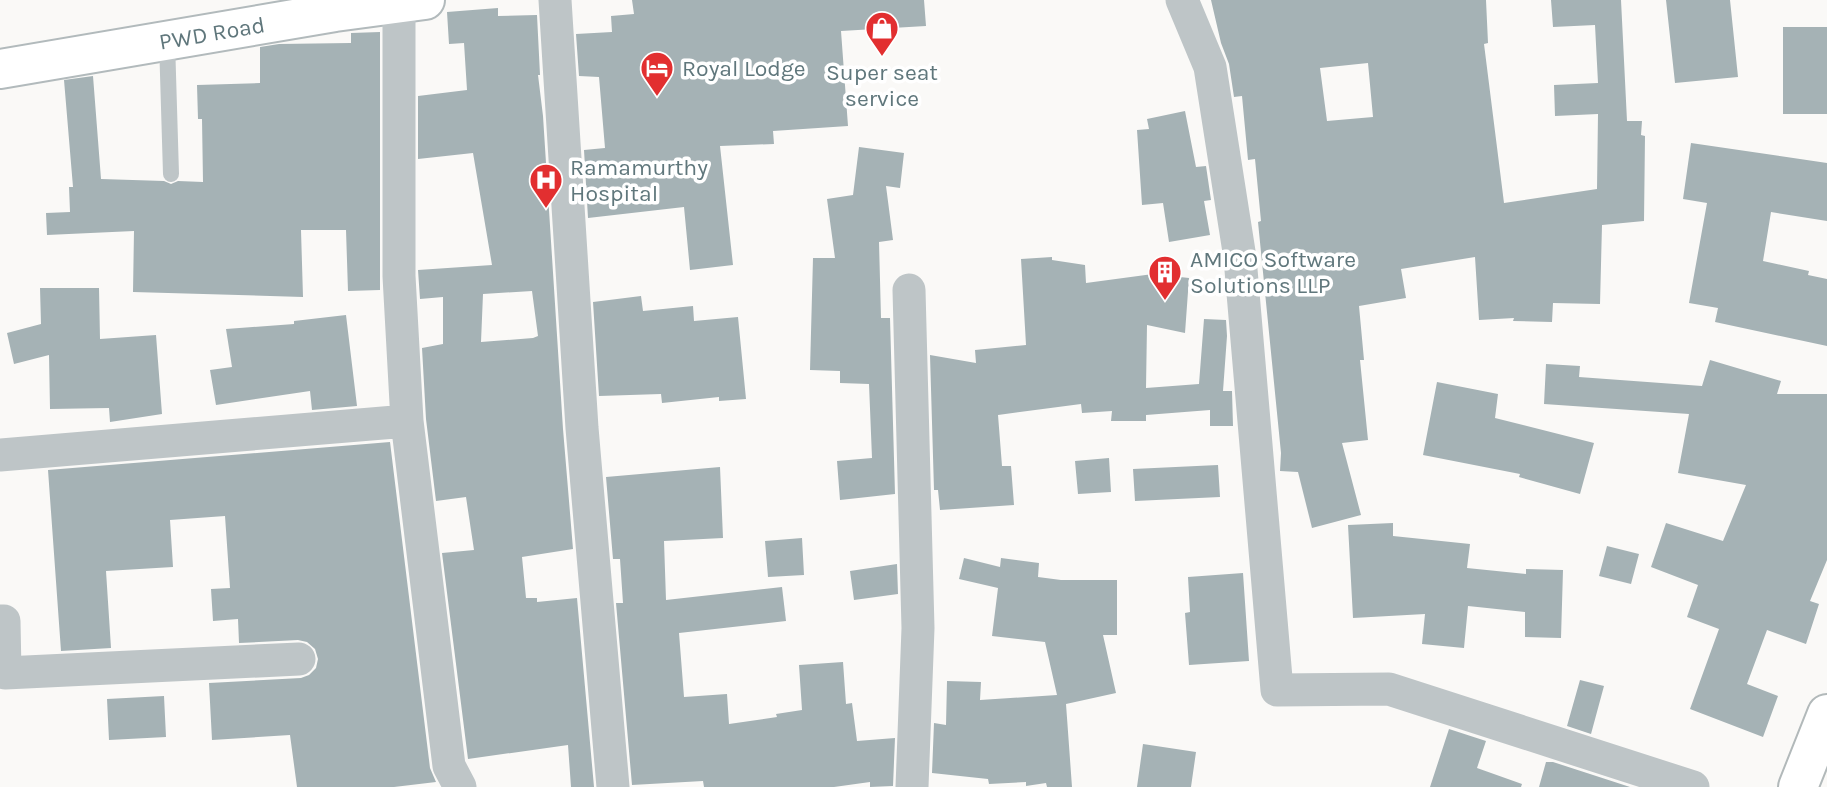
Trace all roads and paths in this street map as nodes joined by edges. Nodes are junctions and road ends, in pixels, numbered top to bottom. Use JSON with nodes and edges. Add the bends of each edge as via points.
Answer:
{"nodes":[{"id":1,"x":555,"y":0,"type":"edge"},
{"id":2,"x":1182,"y":0,"type":"edge"},
{"id":3,"x":412,"y":1,"type":"edge"},
{"id":4,"x":335,"y":6,"type":"edge"},
{"id":5,"x":167,"y":41,"type":"junction"},
{"id":6,"x":0,"y":69,"type":"edge"},
{"id":7,"x":171,"y":174,"type":"dead end"},
{"id":8,"x":909,"y":290,"type":"dead end"},
{"id":9,"x":407,"y":421,"type":"junction"},
{"id":10,"x":0,"y":455,"type":"edge"},
{"id":11,"x":0,"y":621,"type":"edge"},
{"id":12,"x":299,"y":659,"type":"dead end"},
{"id":13,"x":1827,"y":715,"type":"edge"},
{"id":14,"x":460,"y":787,"type":"edge"},
{"id":15,"x":613,"y":787,"type":"edge"},
{"id":16,"x":912,"y":787,"type":"edge"},
{"id":17,"x":1693,"y":787,"type":"edge"},
{"id":18,"x":1798,"y":787,"type":"edge"}],
"edges":[{"from":1,"to":15,"type":"street","via":[[582,428]]},
{"from":2,"to":17,"type":"street","via":[[1210,67],[1240,258],[1277,690],[1389,689]]},
{"from":3,"to":4,"type":"main road","name":"PWD Road"},
{"from":3,"to":9,"type":"street","via":[[399,276]]},
{"from":4,"to":5,"type":"main road","name":"PWD Road"},
{"from":5,"to":6,"type":"main road","name":"PWD Road"},
{"from":5,"to":7,"type":"lane"},
{"from":8,"to":16,"type":"street","via":[[918,628]]},
{"from":9,"to":10,"type":"street"},
{"from":9,"to":14,"type":"street","via":[[449,766]]},
{"from":11,"to":12,"type":"street","via":[[4,621],[5,673]]},
{"from":13,"to":18,"type":"main road"}]}
